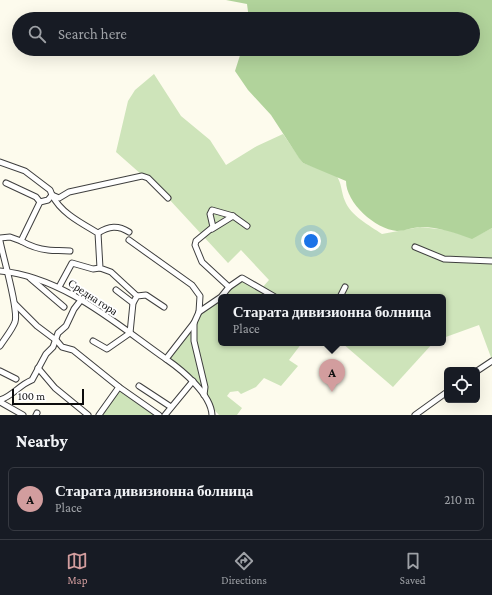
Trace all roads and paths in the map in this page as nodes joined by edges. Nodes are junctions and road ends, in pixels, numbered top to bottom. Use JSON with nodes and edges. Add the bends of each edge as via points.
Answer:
{"nodes":[{"id":1,"x":0,"y":162,"type":"edge"},
{"id":2,"x":6,"y":183,"type":"dead end"},
{"id":3,"x":52,"y":195,"type":"junction"},
{"id":4,"x":168,"y":198,"type":"dead end"},
{"id":5,"x":40,"y":202,"type":"junction"},
{"id":6,"x":233,"y":216,"type":"junction"},
{"id":7,"x":247,"y":226,"type":"dead end"},
{"id":8,"x":212,"y":230,"type":"junction"},
{"id":9,"x":129,"y":232,"type":"dead end"},
{"id":10,"x":98,"y":233,"type":"junction"},
{"id":11,"x":0,"y":240,"type":"edge"},
{"id":12,"x":129,"y":240,"type":"dead end"},
{"id":13,"x":21,"y":241,"type":"junction"},
{"id":14,"x":415,"y":247,"type":"dead end"},
{"id":15,"x":70,"y":251,"type":"dead end"},
{"id":16,"x":492,"y":261,"type":"edge"},
{"id":17,"x":100,"y":268,"type":"junction"},
{"id":18,"x":0,"y":271,"type":"edge"},
{"id":19,"x":6,"y":271,"type":"junction"},
{"id":20,"x":30,"y":278,"type":"junction"},
{"id":21,"x":59,"y":287,"type":"junction"},
{"id":22,"x":229,"y":287,"type":"junction"},
{"id":23,"x":345,"y":287,"type":"dead end"},
{"id":24,"x":116,"y":290,"type":"dead end"},
{"id":25,"x":223,"y":294,"type":"edge"},
{"id":26,"x":270,"y":294,"type":"edge"},
{"id":27,"x":342,"y":294,"type":"edge"},
{"id":28,"x":137,"y":296,"type":"junction"},
{"id":29,"x":218,"y":299,"type":"edge"},
{"id":30,"x":81,"y":300,"type":"junction"},
{"id":31,"x":133,"y":303,"type":"junction"},
{"id":32,"x":15,"y":304,"type":"junction"},
{"id":33,"x":64,"y":307,"type":"dead end"},
{"id":34,"x":164,"y":307,"type":"dead end"},
{"id":35,"x":200,"y":312,"type":"junction"},
{"id":36,"x":194,"y":323,"type":"junction"},
{"id":37,"x":130,"y":333,"type":"junction"},
{"id":38,"x":55,"y":340,"type":"junction"},
{"id":39,"x":93,"y":341,"type":"dead end"},
{"id":40,"x":0,"y":346,"type":"edge"},
{"id":41,"x":166,"y":359,"type":"junction"},
{"id":42,"x":492,"y":361,"type":"edge"},
{"id":43,"x":38,"y":368,"type":"junction"},
{"id":44,"x":480,"y":369,"type":"edge"},
{"id":45,"x":0,"y":371,"type":"edge"},
{"id":46,"x":16,"y":380,"type":"dead end"},
{"id":47,"x":193,"y":381,"type":"junction"},
{"id":48,"x":139,"y":386,"type":"dead end"},
{"id":49,"x":119,"y":387,"type":"junction"},
{"id":50,"x":444,"y":394,"type":"edge"},
{"id":51,"x":204,"y":395,"type":"junction"},
{"id":52,"x":0,"y":401,"type":"edge"},
{"id":53,"x":171,"y":407,"type":"junction"},
{"id":54,"x":213,"y":414,"type":"edge"},
{"id":55,"x":24,"y":415,"type":"edge"},
{"id":56,"x":88,"y":415,"type":"edge"},
{"id":57,"x":99,"y":415,"type":"edge"},
{"id":58,"x":159,"y":415,"type":"edge"},
{"id":59,"x":165,"y":415,"type":"edge"},
{"id":60,"x":415,"y":415,"type":"edge"}],
"edges":[{"from":1,"to":3,"type":"street","via":[[25,171],[50,190]]},
{"from":2,"to":5,"type":"street","via":[[36,197]]},
{"from":3,"to":4,"type":"street","via":[[59,198],[70,192],[142,176],[148,178]]},
{"from":3,"to":5,"type":"street","via":[[48,200]]},
{"from":3,"to":10,"type":"street","via":[[70,216]]},
{"from":5,"to":13,"type":"street"},
{"from":6,"to":7,"type":"street"},
{"from":6,"to":8,"type":"street"},
{"from":6,"to":8,"type":"street","via":[[212,210]]},
{"from":8,"to":22,"type":"street","via":[[196,241],[195,245],[202,262]]},
{"from":9,"to":10,"type":"street","via":[[113,226]]},
{"from":10,"to":17,"type":"street"},
{"from":11,"to":13,"type":"street","via":[[10,237]]},
{"from":11,"to":19,"type":"street"},
{"from":12,"to":35,"type":"street","via":[[192,285],[200,296]]},
{"from":13,"to":15,"type":"street","via":[[34,248]]},
{"from":14,"to":16,"type":"street","via":[[444,259]]},
{"from":17,"to":21,"type":"street","via":[[93,269],[72,263]]},
{"from":17,"to":28,"type":"street","via":[[111,272]]},
{"from":18,"to":19,"type":"street","name":"Средна гора"},
{"from":19,"to":20,"type":"street","name":"Средна гора"},
{"from":19,"to":32,"type":"street"},
{"from":20,"to":21,"type":"street","name":"Средна гора"},
{"from":20,"to":33,"type":"street"},
{"from":21,"to":30,"type":"street","name":"Средна гора"},
{"from":22,"to":25,"type":"street"},
{"from":22,"to":26,"type":"street","via":[[242,278]]},
{"from":23,"to":27,"type":"street"},
{"from":24,"to":31,"type":"street"},
{"from":28,"to":31,"type":"street"},
{"from":28,"to":34,"type":"street","via":[[146,295]]},
{"from":29,"to":35,"type":"street"},
{"from":30,"to":37,"type":"street","name":"Средна гора"},
{"from":30,"to":38,"type":"street"},
{"from":31,"to":37,"type":"street"},
{"from":32,"to":38,"type":"street"},
{"from":32,"to":40,"type":"street","via":[[15,322]]},
{"from":35,"to":36,"type":"street"},
{"from":36,"to":41,"type":"street"},
{"from":36,"to":51,"type":"street","via":[[194,341],[206,387]]},
{"from":37,"to":39,"type":"street","via":[[107,350]]},
{"from":37,"to":41,"type":"street","name":"Средна гора"},
{"from":38,"to":43,"type":"street"},
{"from":38,"to":49,"type":"street","via":[[62,347],[73,350]]},
{"from":41,"to":47,"type":"street","name":"Средна гора"},
{"from":42,"to":44,"type":"street"},
{"from":43,"to":52,"type":"street","via":[[32,380]]},
{"from":43,"to":56,"type":"street","via":[[55,388]]},
{"from":45,"to":46,"type":"street"},
{"from":47,"to":51,"type":"street","name":"Средна гора"},
{"from":47,"to":53,"type":"street"},
{"from":48,"to":53,"type":"street"},
{"from":49,"to":57,"type":"street"},
{"from":49,"to":58,"type":"street"},
{"from":50,"to":60,"type":"street"},
{"from":51,"to":54,"type":"street"},
{"from":52,"to":55,"type":"street"},
{"from":53,"to":59,"type":"street"}]}
